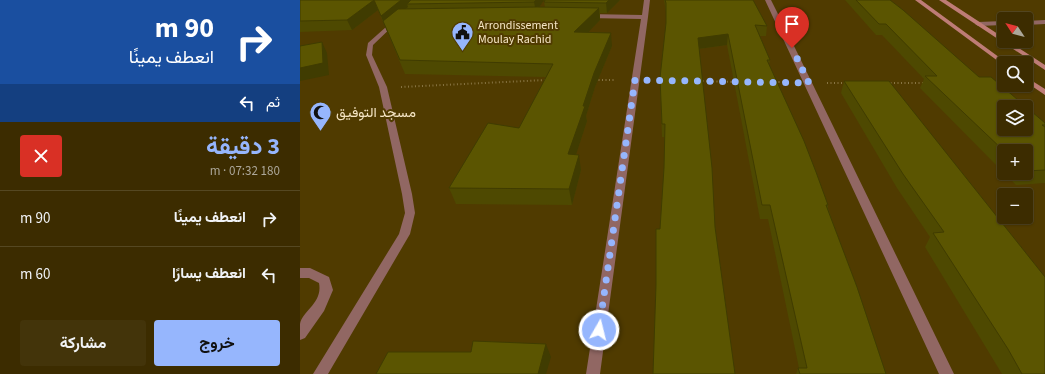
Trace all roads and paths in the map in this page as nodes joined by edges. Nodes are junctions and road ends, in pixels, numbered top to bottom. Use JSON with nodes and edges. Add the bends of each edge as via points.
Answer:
{"nodes":[{"id":1,"x":647,"y":0,"type":"edge"},
{"id":2,"x":768,"y":0,"type":"edge"},
{"id":3,"x":918,"y":0,"type":"edge"},
{"id":4,"x":942,"y":0,"type":"edge"},
{"id":5,"x":405,"y":12,"type":"edge"},
{"id":6,"x":584,"y":16,"type":"edge"},
{"id":7,"x":645,"y":17,"type":"junction"},
{"id":8,"x":1045,"y":22,"type":"edge"},
{"id":9,"x":997,"y":23,"type":"edge"},
{"id":10,"x":1033,"y":23,"type":"edge"},
{"id":11,"x":978,"y":24,"type":"junction"},
{"id":12,"x":997,"y":58,"type":"edge"},
{"id":13,"x":1045,"y":68,"type":"edge"},
{"id":14,"x":548,"y":80,"type":"edge"},
{"id":15,"x":588,"y":80,"type":"edge"},
{"id":16,"x":635,"y":80,"type":"junction"},
{"id":17,"x":698,"y":81,"type":"edge"},
{"id":18,"x":738,"y":82,"type":"edge"},
{"id":19,"x":769,"y":82,"type":"edge"},
{"id":20,"x":809,"y":83,"type":"junction"},
{"id":21,"x":848,"y":83,"type":"edge"},
{"id":22,"x":887,"y":83,"type":"edge"},
{"id":23,"x":926,"y":83,"type":"edge"},
{"id":24,"x":988,"y":83,"type":"edge"},
{"id":25,"x":997,"y":84,"type":"edge"},
{"id":26,"x":1033,"y":84,"type":"edge"},
{"id":27,"x":383,"y":87,"type":"junction"},
{"id":28,"x":1045,"y":93,"type":"edge"},
{"id":29,"x":300,"y":272,"type":"edge"},
{"id":30,"x":300,"y":334,"type":"edge"},
{"id":31,"x":320,"y":374,"type":"edge"},
{"id":32,"x":593,"y":374,"type":"edge"},
{"id":33,"x":946,"y":374,"type":"edge"}],
"edges":[{"from":1,"to":7,"type":"street"},
{"from":2,"to":20,"type":"street"},
{"from":3,"to":12,"type":"main road"},
{"from":4,"to":11,"type":"main road"},
{"from":5,"to":27,"type":"street","via":[[370,44],[369,55]]},
{"from":6,"to":7,"type":"street"},
{"from":7,"to":16,"type":"street"},
{"from":8,"to":10,"type":"street"},
{"from":9,"to":11,"type":"street"},
{"from":11,"to":13,"type":"main road"},
{"from":14,"to":27,"type":"path"},
{"from":15,"to":16,"type":"path"},
{"from":16,"to":32,"type":"street"},
{"from":17,"to":18,"type":"path"},
{"from":19,"to":20,"type":"path"},
{"from":20,"to":21,"type":"path"},
{"from":20,"to":33,"type":"street"},
{"from":22,"to":23,"type":"path"},
{"from":24,"to":25,"type":"path"},
{"from":26,"to":28,"type":"main road"},
{"from":27,"to":31,"type":"street","via":[[410,213],[404,234]]},
{"from":29,"to":30,"type":"street","via":[[310,273],[325,280],[327,290],[319,307]]}]}
